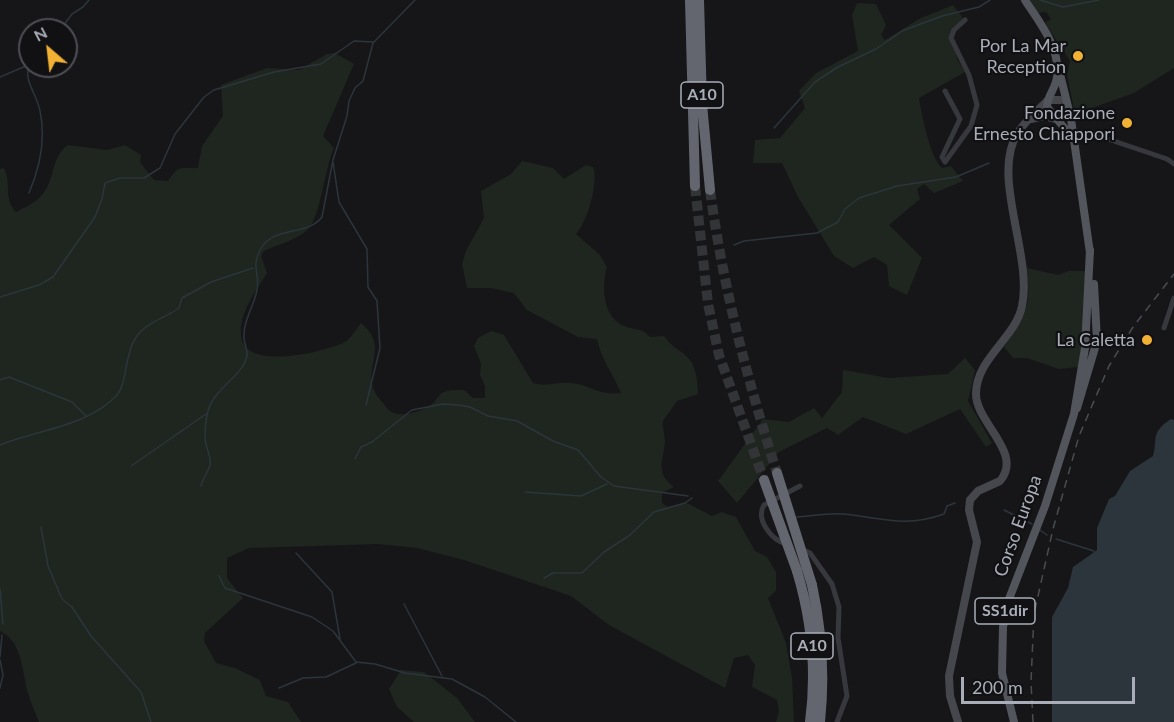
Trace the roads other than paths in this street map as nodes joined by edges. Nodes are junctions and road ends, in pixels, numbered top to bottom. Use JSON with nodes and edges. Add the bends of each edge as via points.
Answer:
{"nodes":[{"id":1,"x":690,"y":0,"type":"edge"},
{"id":2,"x":699,"y":0,"type":"edge"},
{"id":3,"x":1025,"y":0,"type":"edge"},
{"id":4,"x":965,"y":20,"type":"dead end"},
{"id":5,"x":1058,"y":66,"type":"junction"},
{"id":6,"x":945,"y":91,"type":"dead end"},
{"id":7,"x":1048,"y":100,"type":"junction"},
{"id":8,"x":1068,"y":107,"type":"junction"},
{"id":9,"x":1056,"y":119,"type":"junction"},
{"id":10,"x":1027,"y":121,"type":"junction"},
{"id":11,"x":1075,"y":138,"type":"junction"},
{"id":12,"x":1174,"y":164,"type":"edge"},
{"id":13,"x":695,"y":186,"type":"tunnel mouth"},
{"id":14,"x":710,"y":190,"type":"tunnel mouth"},
{"id":15,"x":1090,"y":250,"type":"junction"},
{"id":16,"x":1174,"y":298,"type":"edge"},
{"id":17,"x":1164,"y":328,"type":"dead end"},
{"id":18,"x":1085,"y":348,"type":"junction"},
{"id":19,"x":1096,"y":350,"type":"junction"},
{"id":20,"x":1074,"y":414,"type":"junction"},
{"id":21,"x":777,"y":473,"type":"tunnel mouth"},
{"id":22,"x":765,"y":480,"type":"tunnel mouth"},
{"id":23,"x":800,"y":486,"type":"dead end"},
{"id":24,"x":810,"y":722,"type":"edge"},
{"id":25,"x":820,"y":722,"type":"edge"},
{"id":26,"x":837,"y":722,"type":"edge"},
{"id":27,"x":958,"y":722,"type":"edge"},
{"id":28,"x":1014,"y":722,"type":"edge"}],
"edges":[{"from":1,"to":13,"type":"highway","number":"A10"},
{"from":2,"to":14,"type":"highway","number":"A10","via":[[702,104]]},
{"from":3,"to":5,"type":"main road","name":"Corso Europa","via":[[1052,44]]},
{"from":4,"to":6,"type":"street","via":[[951,38],[971,81],[976,113],[945,162],[942,157],[960,119]]},
{"from":5,"to":7,"type":"main road"},
{"from":5,"to":8,"type":"main road","name":"Corso Europa","number":"SS1dir"},
{"from":7,"to":8,"type":"main road","via":[[1060,100]]},
{"from":7,"to":9,"type":"main road","via":[[1047,107]]},
{"from":7,"to":10,"type":"main road"},
{"from":8,"to":11,"type":"main road","name":"Corso Europa","number":"SS1dir"},
{"from":9,"to":10,"type":"main road","via":[[1038,117]]},
{"from":9,"to":11,"type":"main road"},
{"from":10,"to":27,"type":"main road","via":[[1016,135],[1009,161],[1024,282],[1022,307],[990,357],[976,391],[979,411],[1002,448],[1007,465],[1000,481],[978,491],[970,504],[977,542],[948,676]]},
{"from":11,"to":12,"type":"street","via":[[1106,138]]},
{"from":11,"to":15,"type":"main road","name":"Corso Europa","number":"SS1dir"},
{"from":15,"to":18,"type":"main road","name":"Corso Europa","number":"SS1dir"},
{"from":15,"to":19,"type":"main road","name":"Corso Europa","number":"SS1dir","via":[[1098,326]]},
{"from":16,"to":17,"type":"street"},
{"from":18,"to":19,"type":"main road","via":[[1089,353]]},
{"from":18,"to":20,"type":"main road","name":"Corso Europa","number":"SS1dir"},
{"from":19,"to":20,"type":"main road","name":"Corso Europa","number":"SS1dir"},
{"from":20,"to":28,"type":"main road","name":"Corso Europa","number":"SS1dir","via":[[1004,615],[1002,673]]},
{"from":21,"to":25,"type":"highway","number":"A10","bridge":true,"via":[[812,585],[822,644]]},
{"from":22,"to":24,"type":"highway","number":"A10","bridge":true,"via":[[807,609],[813,650]]},
{"from":23,"to":26,"type":"street","via":[[764,505],[760,515],[776,541],[806,550],[832,584],[841,617],[838,638],[847,696]]}]}
